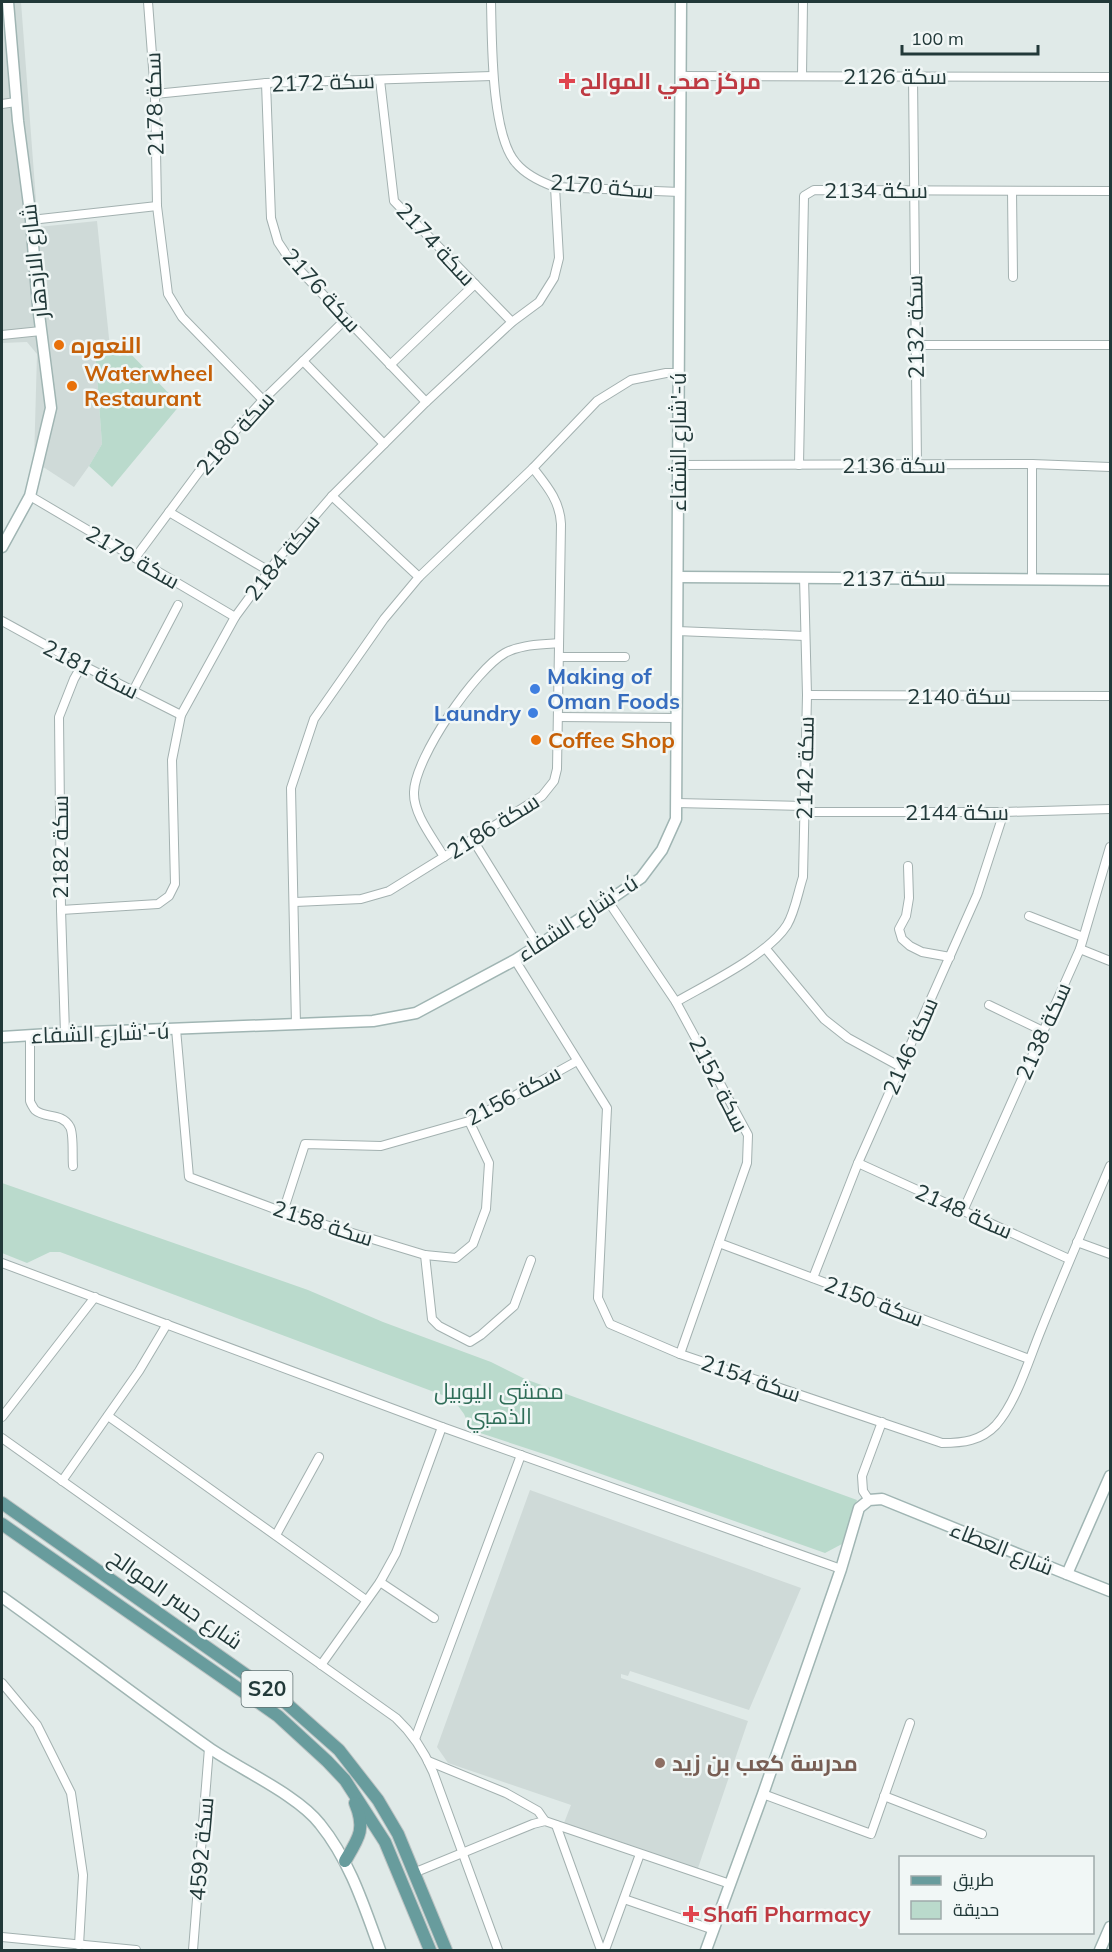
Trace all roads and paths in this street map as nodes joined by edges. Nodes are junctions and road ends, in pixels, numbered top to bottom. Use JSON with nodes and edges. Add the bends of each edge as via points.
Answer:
{"nodes":[{"id":1,"x":8,"y":2,"type":"edge"},
{"id":2,"x":148,"y":2,"type":"edge"},
{"id":3,"x":491,"y":2,"type":"edge"},
{"id":4,"x":681,"y":2,"type":"edge"},
{"id":5,"x":803,"y":2,"type":"edge"},
{"id":6,"x":492,"y":76,"type":"junction"},
{"id":7,"x":680,"y":76,"type":"junction"},
{"id":8,"x":802,"y":76,"type":"junction"},
{"id":9,"x":913,"y":76,"type":"junction"},
{"id":10,"x":1110,"y":76,"type":"edge"},
{"id":11,"x":380,"y":80,"type":"junction"},
{"id":12,"x":266,"y":83,"type":"junction"},
{"id":13,"x":155,"y":94,"type":"junction"},
{"id":14,"x":16,"y":102,"type":"junction"},
{"id":15,"x":2,"y":104,"type":"edge"},
{"id":16,"x":555,"y":187,"type":"junction"},
{"id":17,"x":913,"y":190,"type":"junction"},
{"id":18,"x":1012,"y":191,"type":"junction"},
{"id":19,"x":1110,"y":191,"type":"edge"},
{"id":20,"x":680,"y":192,"type":"junction"},
{"id":21,"x":157,"y":206,"type":"junction"},
{"id":22,"x":31,"y":220,"type":"junction"},
{"id":23,"x":1013,"y":277,"type":"dead end"},
{"id":24,"x":475,"y":284,"type":"junction"},
{"id":25,"x":346,"y":319,"type":"junction"},
{"id":26,"x":512,"y":322,"type":"junction"},
{"id":27,"x":41,"y":331,"type":"junction"},
{"id":28,"x":2,"y":335,"type":"edge"},
{"id":29,"x":915,"y":345,"type":"junction"},
{"id":30,"x":1110,"y":345,"type":"edge"},
{"id":31,"x":303,"y":361,"type":"junction"},
{"id":32,"x":390,"y":364,"type":"junction"},
{"id":33,"x":679,"y":373,"type":"junction"},
{"id":34,"x":263,"y":400,"type":"junction"},
{"id":35,"x":426,"y":402,"type":"junction"},
{"id":36,"x":384,"y":444,"type":"junction"},
{"id":37,"x":1032,"y":464,"type":"junction"},
{"id":38,"x":678,"y":465,"type":"junction"},
{"id":39,"x":799,"y":465,"type":"junction"},
{"id":40,"x":917,"y":465,"type":"junction"},
{"id":41,"x":1110,"y":467,"type":"edge"},
{"id":42,"x":533,"y":468,"type":"junction"},
{"id":43,"x":30,"y":496,"type":"junction"},
{"id":44,"x":332,"y":496,"type":"junction"},
{"id":45,"x":169,"y":512,"type":"junction"},
{"id":46,"x":2,"y":547,"type":"edge"},
{"id":47,"x":135,"y":558,"type":"junction"},
{"id":48,"x":269,"y":571,"type":"junction"},
{"id":49,"x":678,"y":576,"type":"junction"},
{"id":50,"x":419,"y":577,"type":"junction"},
{"id":51,"x":804,"y":578,"type":"junction"},
{"id":52,"x":1032,"y":579,"type":"junction"},
{"id":53,"x":1110,"y":580,"type":"edge"},
{"id":54,"x":178,"y":605,"type":"dead end"},
{"id":55,"x":235,"y":616,"type":"junction"},
{"id":56,"x":2,"y":621,"type":"edge"},
{"id":57,"x":677,"y":631,"type":"junction"},
{"id":58,"x":805,"y":636,"type":"junction"},
{"id":59,"x":559,"y":643,"type":"junction"},
{"id":60,"x":558,"y":657,"type":"junction"},
{"id":61,"x":625,"y":657,"type":"dead end"},
{"id":62,"x":82,"y":665,"type":"junction"},
{"id":63,"x":133,"y":691,"type":"junction"},
{"id":64,"x":807,"y":695,"type":"junction"},
{"id":65,"x":1110,"y":696,"type":"edge"},
{"id":66,"x":182,"y":715,"type":"junction"},
{"id":67,"x":558,"y":717,"type":"junction"},
{"id":68,"x":677,"y":718,"type":"junction"},
{"id":69,"x":676,"y":803,"type":"junction"},
{"id":70,"x":804,"y":809,"type":"junction"},
{"id":71,"x":1110,"y":809,"type":"edge"},
{"id":72,"x":1004,"y":812,"type":"junction"},
{"id":73,"x":473,"y":840,"type":"junction"},
{"id":74,"x":1110,"y":847,"type":"edge"},
{"id":75,"x":444,"y":857,"type":"junction"},
{"id":76,"x":908,"y":866,"type":"dead end"},
{"id":77,"x":608,"y":901,"type":"junction"},
{"id":78,"x":295,"y":902,"type":"junction"},
{"id":79,"x":61,"y":910,"type":"junction"},
{"id":80,"x":1029,"y":916,"type":"dead end"},
{"id":81,"x":1083,"y":937,"type":"junction"},
{"id":82,"x":538,"y":945,"type":"junction"},
{"id":83,"x":766,"y":949,"type":"junction"},
{"id":84,"x":1080,"y":949,"type":"junction"},
{"id":85,"x":950,"y":957,"type":"junction"},
{"id":86,"x":515,"y":960,"type":"junction"},
{"id":87,"x":1110,"y":961,"type":"edge"},
{"id":88,"x":676,"y":1002,"type":"junction"},
{"id":89,"x":989,"y":1005,"type":"dead end"},
{"id":90,"x":296,"y":1025,"type":"junction"},
{"id":91,"x":176,"y":1029,"type":"junction"},
{"id":92,"x":1043,"y":1031,"type":"junction"},
{"id":93,"x":64,"y":1033,"type":"junction"},
{"id":94,"x":30,"y":1035,"type":"junction"},
{"id":95,"x":2,"y":1037,"type":"edge"},
{"id":96,"x":577,"y":1061,"type":"junction"},
{"id":97,"x":901,"y":1067,"type":"junction"},
{"id":98,"x":469,"y":1121,"type":"junction"},
{"id":99,"x":858,"y":1163,"type":"junction"},
{"id":100,"x":73,"y":1166,"type":"dead end"},
{"id":101,"x":1110,"y":1166,"type":"edge"},
{"id":102,"x":963,"y":1210,"type":"junction"},
{"id":103,"x":283,"y":1212,"type":"junction"},
{"id":104,"x":1077,"y":1242,"type":"junction"},
{"id":105,"x":719,"y":1243,"type":"junction"},
{"id":106,"x":1110,"y":1254,"type":"edge"},
{"id":107,"x":425,"y":1255,"type":"junction"},
{"id":108,"x":1070,"y":1259,"type":"junction"},
{"id":109,"x":531,"y":1260,"type":"dead end"},
{"id":110,"x":2,"y":1263,"type":"edge"},
{"id":111,"x":813,"y":1278,"type":"junction"},
{"id":112,"x":95,"y":1297,"type":"junction"},
{"id":113,"x":167,"y":1324,"type":"junction"},
{"id":114,"x":680,"y":1353,"type":"junction"},
{"id":115,"x":1029,"y":1359,"type":"junction"},
{"id":116,"x":108,"y":1416,"type":"junction"},
{"id":117,"x":2,"y":1417,"type":"edge"},
{"id":118,"x":882,"y":1422,"type":"junction"},
{"id":119,"x":442,"y":1427,"type":"junction"},
{"id":120,"x":2,"y":1438,"type":"edge"},
{"id":121,"x":521,"y":1455,"type":"junction"},
{"id":122,"x":319,"y":1457,"type":"dead end"},
{"id":123,"x":62,"y":1481,"type":"junction"},
{"id":124,"x":1109,"y":1482,"type":"edge"},
{"id":125,"x":869,"y":1500,"type":"junction"},
{"id":126,"x":2,"y":1503,"type":"edge"},
{"id":127,"x":2,"y":1524,"type":"edge"},
{"id":128,"x":276,"y":1535,"type":"junction"},
{"id":129,"x":841,"y":1569,"type":"junction"},
{"id":130,"x":1067,"y":1574,"type":"junction"},
{"id":131,"x":380,"y":1581,"type":"junction"},
{"id":132,"x":1110,"y":1591,"type":"edge"},
{"id":133,"x":2,"y":1597,"type":"edge"},
{"id":134,"x":366,"y":1600,"type":"junction"},
{"id":135,"x":434,"y":1618,"type":"dead end"},
{"id":136,"x":321,"y":1665,"type":"junction"},
{"id":137,"x":2,"y":1683,"type":"edge"},
{"id":138,"x":910,"y":1723,"type":"dead end"},
{"id":139,"x":415,"y":1739,"type":"junction"},
{"id":140,"x":209,"y":1748,"type":"junction"},
{"id":141,"x":428,"y":1761,"type":"junction"},
{"id":142,"x":345,"y":1780,"type":"junction"},
{"id":143,"x":763,"y":1794,"type":"junction"},
{"id":144,"x":884,"y":1796,"type":"junction"},
{"id":145,"x":545,"y":1821,"type":"junction"},
{"id":146,"x":556,"y":1825,"type":"junction"},
{"id":147,"x":982,"y":1834,"type":"dead end"},
{"id":148,"x":462,"y":1853,"type":"junction"},
{"id":149,"x":640,"y":1854,"type":"junction"},
{"id":150,"x":345,"y":1861,"type":"junction"},
{"id":151,"x":416,"y":1872,"type":"junction"},
{"id":152,"x":730,"y":1884,"type":"junction"},
{"id":153,"x":624,"y":1899,"type":"junction"},
{"id":154,"x":1110,"y":1927,"type":"edge"},
{"id":155,"x":714,"y":1930,"type":"junction"},
{"id":156,"x":2,"y":1937,"type":"edge"},
{"id":157,"x":79,"y":1945,"type":"junction"},
{"id":158,"x":136,"y":1950,"type":"edge"},
{"id":159,"x":193,"y":1950,"type":"edge"},
{"id":160,"x":381,"y":1950,"type":"edge"},
{"id":161,"x":430,"y":1950,"type":"edge"},
{"id":162,"x":446,"y":1950,"type":"edge"},
{"id":163,"x":498,"y":1950,"type":"edge"},
{"id":164,"x":603,"y":1950,"type":"edge"},
{"id":165,"x":706,"y":1950,"type":"edge"},
{"id":166,"x":1100,"y":1950,"type":"edge"}],
"edges":[{"from":1,"to":14,"type":"street","name":"شارع الازدهار"},
{"from":2,"to":13,"type":"street","name":"سكة 2178"},
{"from":3,"to":6,"type":"street","name":"سكة 2170"},
{"from":4,"to":7,"type":"street","name":"شارع الشفاء'-ú"},
{"from":5,"to":8,"type":"street"},
{"from":6,"to":11,"type":"street","name":"سكة 2172"},
{"from":6,"to":16,"type":"street","name":"سكة 2170","via":[[504,144],[516,163],[541,182]]},
{"from":7,"to":8,"type":"street","name":"سكة 2126"},
{"from":7,"to":20,"type":"street","name":"شارع الشفاء'-ú"},
{"from":8,"to":9,"type":"street","name":"سكة 2126"},
{"from":9,"to":10,"type":"street","name":"سكة 2126"},
{"from":9,"to":17,"type":"street","name":"سكة 2132"},
{"from":11,"to":12,"type":"street","name":"سكة 2172"},
{"from":11,"to":24,"type":"street","name":"سكة 2174","via":[[394,201]]},
{"from":12,"to":13,"type":"street","name":"سكة 2172"},
{"from":12,"to":25,"type":"street","name":"سكة 2176","via":[[271,218],[278,242]]},
{"from":13,"to":21,"type":"street","name":"سكة 2178"},
{"from":14,"to":15,"type":"street"},
{"from":14,"to":22,"type":"street","name":"شارع الازدهار"},
{"from":16,"to":20,"type":"street","name":"سكة 2170"},
{"from":16,"to":26,"type":"street","name":"سكة 2184","via":[[559,258],[554,278],[539,302]]},
{"from":17,"to":18,"type":"street","name":"سكة 2134"},
{"from":17,"to":29,"type":"street","name":"سكة 2132"},
{"from":17,"to":39,"type":"street","name":"سكة 2134","via":[[814,190],[804,196]]},
{"from":18,"to":19,"type":"street","name":"سكة 2134"},
{"from":18,"to":23,"type":"street"},
{"from":20,"to":33,"type":"street","name":"شارع الشفاء'-ú"},
{"from":21,"to":22,"type":"street"},
{"from":21,"to":34,"type":"street","name":"سكة 2178","via":[[168,294],[182,317]]},
{"from":22,"to":27,"type":"street","name":"شارع الازدهار"},
{"from":24,"to":26,"type":"street","name":"سكة 2174"},
{"from":24,"to":32,"type":"street"},
{"from":25,"to":31,"type":"street","name":"سكة 2180"},
{"from":25,"to":32,"type":"street","name":"سكة 2176"},
{"from":26,"to":35,"type":"street","name":"سكة 2184"},
{"from":27,"to":28,"type":"street"},
{"from":27,"to":43,"type":"street","name":"شارع الازدهار","via":[[51,408]]},
{"from":29,"to":30,"type":"street"},
{"from":29,"to":40,"type":"street","name":"سكة 2132"},
{"from":31,"to":34,"type":"street","name":"سكة 2180"},
{"from":31,"to":36,"type":"street"},
{"from":32,"to":35,"type":"street","name":"سكة 2176"},
{"from":33,"to":38,"type":"street","name":"شارع الشفاء'-ú"},
{"from":33,"to":42,"type":"street","via":[[630,380],[597,401]]},
{"from":34,"to":45,"type":"street","name":"سكة 2180","via":[[201,469]]},
{"from":35,"to":36,"type":"street","name":"سكة 2184"},
{"from":36,"to":44,"type":"street","name":"سكة 2184"},
{"from":37,"to":40,"type":"street","name":"سكة 2136"},
{"from":37,"to":41,"type":"street","name":"سكة 2136"},
{"from":37,"to":52,"type":"street"},
{"from":38,"to":39,"type":"street","name":"سكة 2136"},
{"from":38,"to":49,"type":"street","name":"شارع الشفاء'-ú"},
{"from":39,"to":40,"type":"street","name":"سكة 2136"},
{"from":42,"to":50,"type":"street"},
{"from":42,"to":59,"type":"street","name":"سكة 2186","via":[[555,499],[561,518]]},
{"from":43,"to":46,"type":"street","name":"شارع الازدهار"},
{"from":43,"to":47,"type":"street","name":"سكة 2179"},
{"from":44,"to":48,"type":"street","name":"سكة 2184"},
{"from":44,"to":50,"type":"street"},
{"from":45,"to":47,"type":"street","name":"سكة 2180"},
{"from":45,"to":48,"type":"street"},
{"from":47,"to":55,"type":"street","name":"سكة 2179"},
{"from":48,"to":55,"type":"street","name":"سكة 2184"},
{"from":49,"to":51,"type":"street","name":"سكة 2137"},
{"from":49,"to":57,"type":"street","name":"شارع الشفاء'-ú"},
{"from":50,"to":78,"type":"street","via":[[384,619],[314,719],[291,788]]},
{"from":51,"to":52,"type":"street","name":"سكة 2137"},
{"from":51,"to":58,"type":"street","name":"سكة 2142"},
{"from":52,"to":53,"type":"street","name":"سكة 2137"},
{"from":54,"to":63,"type":"street"},
{"from":55,"to":66,"type":"street","name":"سكة 2184"},
{"from":56,"to":62,"type":"street","name":"سكة 2181"},
{"from":57,"to":58,"type":"street"},
{"from":57,"to":68,"type":"street","name":"شارع الشفاء'-ú"},
{"from":58,"to":64,"type":"street","name":"سكة 2142"},
{"from":59,"to":60,"type":"street","name":"سكة 2186"},
{"from":59,"to":75,"type":"street","via":[[522,646],[494,660],[434,739],[414,793],[417,809]]},
{"from":60,"to":61,"type":"street"},
{"from":60,"to":67,"type":"street","name":"سكة 2186"},
{"from":62,"to":63,"type":"street","name":"سكة 2181"},
{"from":62,"to":79,"type":"street","name":"سكة 2182","via":[[60,717]]},
{"from":63,"to":66,"type":"street","name":"سكة 2181"},
{"from":64,"to":65,"type":"street","name":"سكة 2140"},
{"from":64,"to":70,"type":"street","name":"سكة 2142"},
{"from":66,"to":79,"type":"street","name":"سكة 2184","via":[[172,760],[175,884],[169,896],[158,904]]},
{"from":67,"to":68,"type":"street"},
{"from":67,"to":73,"type":"street","name":"سكة 2186","via":[[557,769],[551,787]]},
{"from":68,"to":69,"type":"street","name":"شارع الشفاء'-ú"},
{"from":69,"to":70,"type":"street","name":"سكة 2144"},
{"from":69,"to":77,"type":"street","name":"شارع الشفاء'-ú","via":[[676,819],[662,850],[641,878]]},
{"from":70,"to":72,"type":"street","name":"سكة 2144"},
{"from":70,"to":83,"type":"street","name":"سكة 2142","via":[[803,877],[787,925]]},
{"from":71,"to":72,"type":"street","name":"سكة 2144"},
{"from":72,"to":85,"type":"street","name":"سكة 2146","via":[[977,895]]},
{"from":73,"to":75,"type":"street","name":"سكة 2186"},
{"from":73,"to":82,"type":"street"},
{"from":74,"to":81,"type":"street","name":"سكة 2138"},
{"from":75,"to":78,"type":"street","name":"سكة 2186","via":[[380,894],[362,899]]},
{"from":76,"to":85,"type":"street","via":[[909,898],[900,929],[902,939],[922,952]]},
{"from":77,"to":82,"type":"street","name":"شارع الشفاء'-ú"},
{"from":77,"to":88,"type":"street","name":"سكة 2152"},
{"from":78,"to":90,"type":"street"},
{"from":79,"to":93,"type":"street","name":"سكة 2182"},
{"from":80,"to":81,"type":"street"},
{"from":81,"to":84,"type":"street","name":"سكة 2138"},
{"from":82,"to":86,"type":"street","name":"شارع الشفاء'-ú"},
{"from":83,"to":88,"type":"street","name":"سكة 2142"},
{"from":83,"to":97,"type":"street","via":[[824,1019],[848,1038]]},
{"from":84,"to":87,"type":"street"},
{"from":84,"to":92,"type":"street","name":"سكة 2138"},
{"from":85,"to":97,"type":"street","name":"سكة 2146"},
{"from":86,"to":90,"type":"street","name":"شارع الشفاء'-ú","via":[[416,1012],[373,1021]]},
{"from":86,"to":96,"type":"street","name":"سكة 2154"},
{"from":88,"to":105,"type":"street","name":"سكة 2152","via":[[748,1135],[747,1162]]},
{"from":89,"to":92,"type":"street"},
{"from":90,"to":91,"type":"street","name":"شارع الشفاء'-ú"},
{"from":91,"to":93,"type":"street","name":"شارع الشفاء'-ú"},
{"from":91,"to":103,"type":"street","name":"سكة 2158","via":[[189,1177]]},
{"from":92,"to":102,"type":"street","name":"سكة 2138"},
{"from":93,"to":94,"type":"street","name":"شارع الشفاء'-ú"},
{"from":94,"to":95,"type":"street","name":"شارع الشفاء'-ú"},
{"from":94,"to":100,"type":"street","via":[[30,1101],[35,1110],[55,1115],[70,1128]]},
{"from":96,"to":98,"type":"street","name":"سكة 2156"},
{"from":96,"to":114,"type":"street","name":"سكة 2154","via":[[607,1108],[598,1298],[610,1324]]},
{"from":97,"to":99,"type":"street","name":"سكة 2146"},
{"from":98,"to":103,"type":"street","name":"سكة 2156","via":[[381,1146],[304,1144]]},
{"from":98,"to":107,"type":"street","name":"سكة 2158","via":[[489,1163],[486,1209],[473,1244],[456,1258]]},
{"from":99,"to":102,"type":"street","name":"سكة 2148"},
{"from":99,"to":111,"type":"street","name":"سكة 2146"},
{"from":101,"to":104,"type":"street","name":"سكة 2154"},
{"from":102,"to":108,"type":"street","name":"سكة 2148"},
{"from":103,"to":107,"type":"street","name":"سكة 2158"},
{"from":104,"to":106,"type":"street"},
{"from":104,"to":108,"type":"street","name":"سكة 2154"},
{"from":105,"to":111,"type":"street","name":"سكة 2150"},
{"from":105,"to":114,"type":"street","name":"سكة 2152"},
{"from":107,"to":109,"type":"street","via":[[432,1319],[470,1342],[514,1306]]},
{"from":108,"to":115,"type":"street","name":"سكة 2154"},
{"from":110,"to":112,"type":"street"},
{"from":111,"to":115,"type":"street","name":"سكة 2150"},
{"from":112,"to":113,"type":"street"},
{"from":112,"to":117,"type":"street"},
{"from":113,"to":116,"type":"street"},
{"from":113,"to":119,"type":"street"},
{"from":114,"to":118,"type":"street","name":"سكة 2154"},
{"from":115,"to":118,"type":"street","name":"سكة 2154","via":[[1012,1400],[996,1424],[981,1437],[942,1443]]},
{"from":116,"to":123,"type":"street"},
{"from":116,"to":128,"type":"street"},
{"from":118,"to":125,"type":"street","via":[[862,1476]]},
{"from":119,"to":121,"type":"street"},
{"from":119,"to":131,"type":"street","via":[[401,1543]]},
{"from":120,"to":123,"type":"street"},
{"from":121,"to":129,"type":"street"},
{"from":121,"to":139,"type":"street"},
{"from":122,"to":128,"type":"street"},
{"from":123,"to":136,"type":"street"},
{"from":124,"to":130,"type":"street","name":"شارع العطاء"},
{"from":125,"to":129,"type":"street","via":[[859,1508]]},
{"from":125,"to":130,"type":"street","name":"شارع العطاء","via":[[882,1499]]},
{"from":126,"to":151,"type":"main road","name":"شارع جسر الموالح","number":"S20","via":[[286,1703],[339,1750],[378,1800]]},
{"from":127,"to":142,"type":"main road","name":"شارع جسر الموالح","number":"S20","via":[[278,1716]]},
{"from":128,"to":134,"type":"street"},
{"from":129,"to":143,"type":"street"},
{"from":130,"to":132,"type":"street"},
{"from":131,"to":134,"type":"street"},
{"from":131,"to":135,"type":"street"},
{"from":133,"to":140,"type":"street"},
{"from":134,"to":136,"type":"street"},
{"from":136,"to":139,"type":"street","via":[[396,1718]]},
{"from":137,"to":157,"type":"street","via":[[37,1725],[71,1793],[83,1875]]},
{"from":138,"to":144,"type":"street"},
{"from":139,"to":141,"type":"street"},
{"from":140,"to":150,"type":"street","via":[[312,1815]]},
{"from":140,"to":159,"type":"street","name":"سكة 4592"},
{"from":141,"to":145,"type":"street","via":[[506,1793],[538,1811]]},
{"from":141,"to":148,"type":"street"},
{"from":142,"to":150,"type":"main road","via":[[362,1826]]},
{"from":142,"to":161,"type":"main road","name":"شارع جسر الموالح","number":"S20","via":[[385,1842]]},
{"from":143,"to":144,"type":"street","via":[[871,1834]]},
{"from":143,"to":152,"type":"street"},
{"from":144,"to":147,"type":"street"},
{"from":145,"to":146,"type":"street"},
{"from":145,"to":148,"type":"street"},
{"from":146,"to":149,"type":"street"},
{"from":146,"to":164,"type":"street"},
{"from":148,"to":151,"type":"street"},
{"from":148,"to":163,"type":"street"},
{"from":149,"to":152,"type":"street"},
{"from":149,"to":153,"type":"street"},
{"from":150,"to":160,"type":"street"},
{"from":151,"to":162,"type":"main road","name":"شارع جسر الموالح","number":"S20"},
{"from":152,"to":155,"type":"street"},
{"from":153,"to":155,"type":"street"},
{"from":153,"to":164,"type":"street"},
{"from":154,"to":166,"type":"street"},
{"from":155,"to":165,"type":"street"},
{"from":156,"to":157,"type":"street"},
{"from":157,"to":158,"type":"street"}]}
